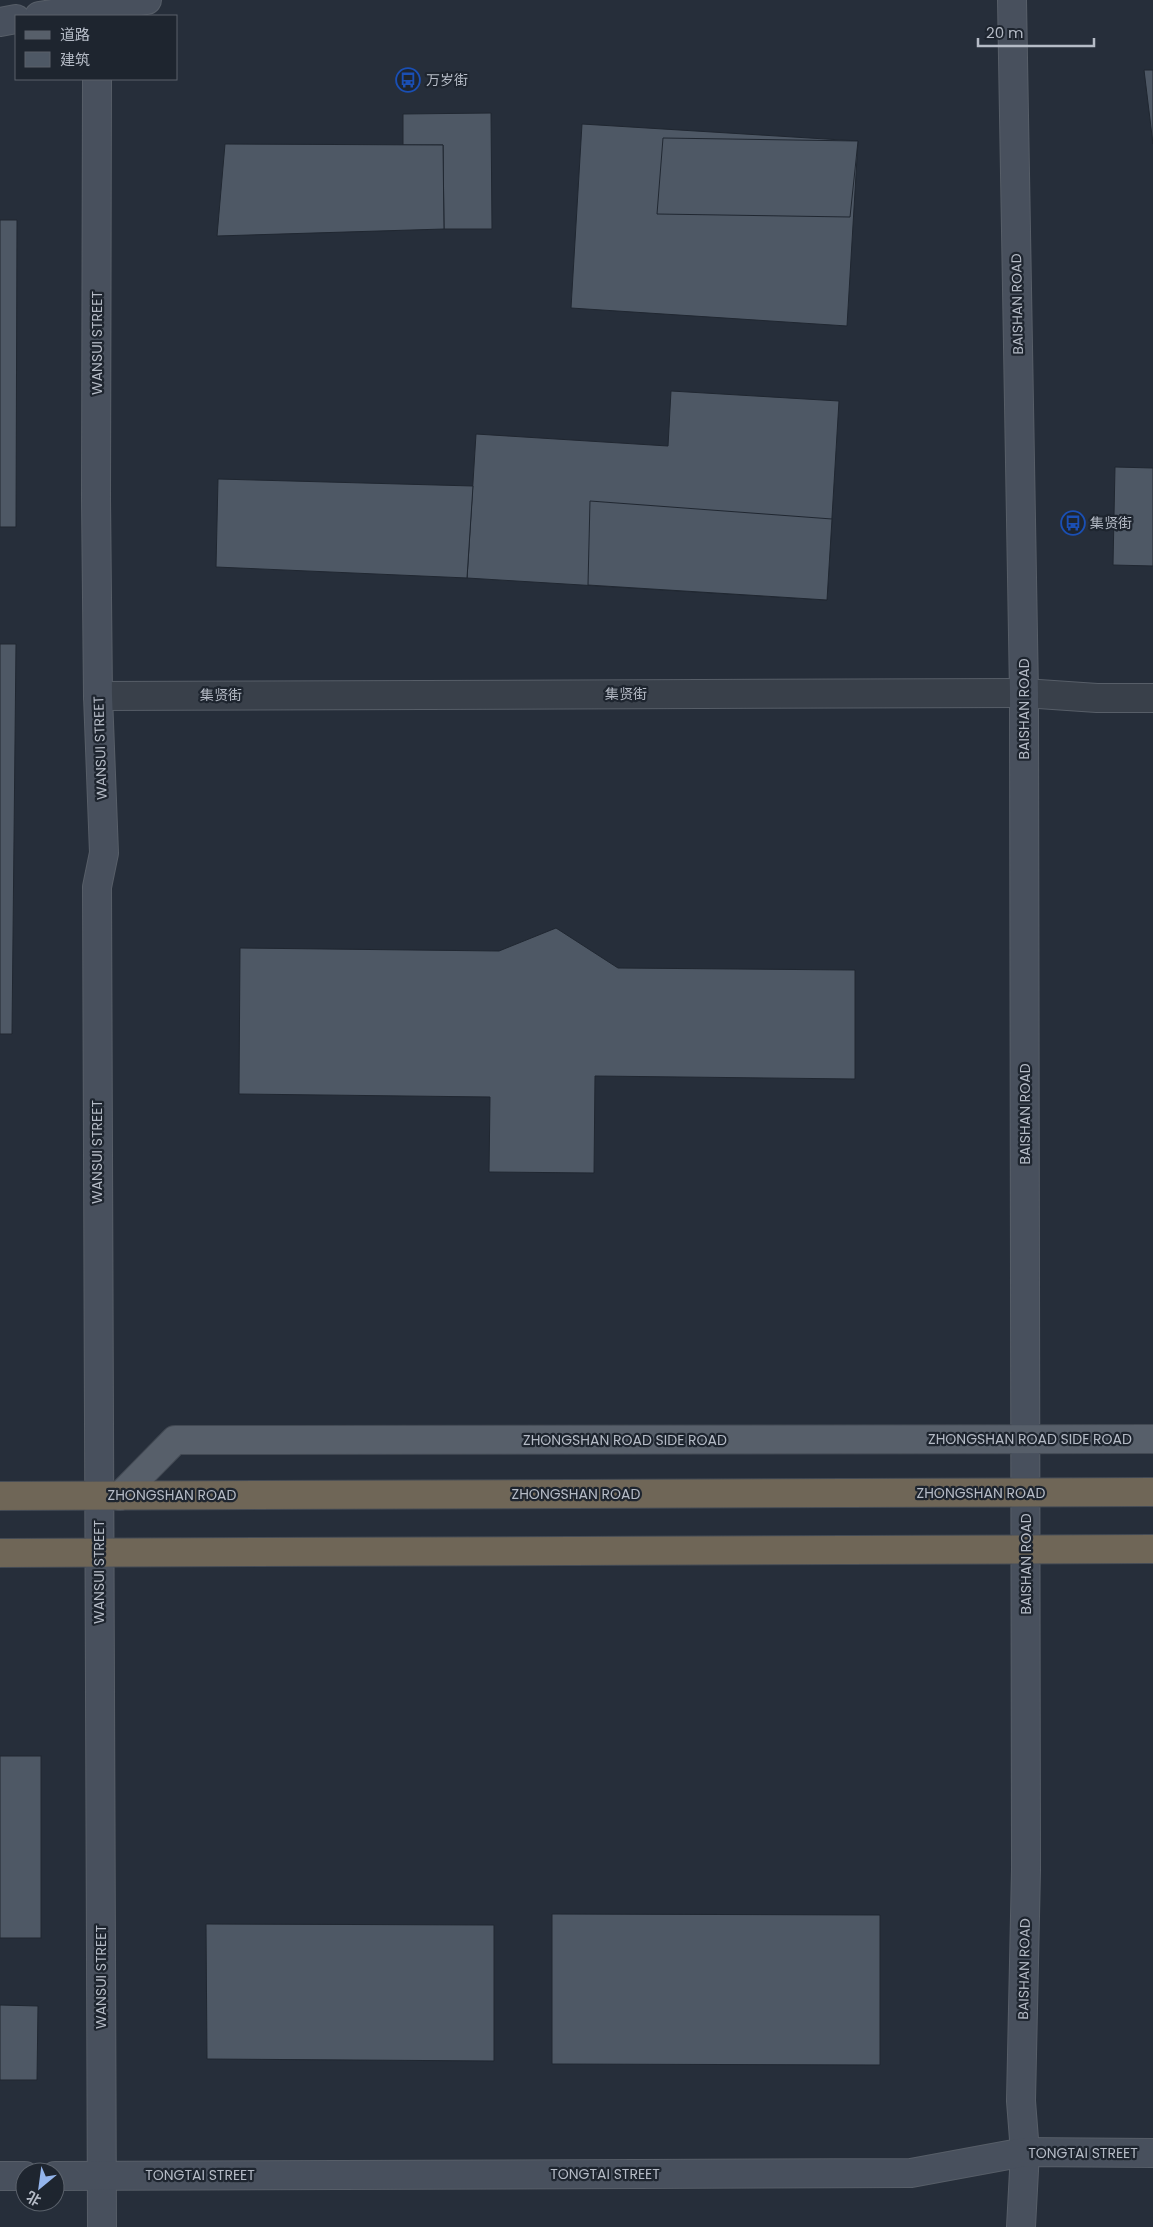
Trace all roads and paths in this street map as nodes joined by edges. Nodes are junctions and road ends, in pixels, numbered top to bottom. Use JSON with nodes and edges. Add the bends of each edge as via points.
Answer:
{"nodes":[{"id":1,"x":147,"y":0,"type":"edge"},
{"id":2,"x":1012,"y":0,"type":"edge"},
{"id":3,"x":101,"y":8,"type":"edge"},
{"id":4,"x":47,"y":15,"type":"edge"},
{"id":5,"x":15,"y":20,"type":"edge"},
{"id":6,"x":0,"y":22,"type":"edge"},
{"id":7,"x":97,"y":80,"type":"edge"},
{"id":8,"x":1024,"y":692,"type":"junction"},
{"id":9,"x":98,"y":696,"type":"junction"},
{"id":10,"x":1153,"y":698,"type":"edge"},
{"id":11,"x":1026,"y":1439,"type":"junction"},
{"id":12,"x":1153,"y":1439,"type":"edge"},
{"id":13,"x":1026,"y":1492,"type":"junction"},
{"id":14,"x":1153,"y":1492,"type":"edge"},
{"id":15,"x":0,"y":1496,"type":"edge"},
{"id":16,"x":109,"y":1496,"type":"junction"},
{"id":17,"x":1026,"y":1550,"type":"junction"},
{"id":18,"x":1153,"y":1550,"type":"edge"},
{"id":19,"x":0,"y":1553,"type":"edge"},
{"id":20,"x":99,"y":1553,"type":"junction"},
{"id":21,"x":1024,"y":2152,"type":"junction"},
{"id":22,"x":1153,"y":2153,"type":"edge"},
{"id":23,"x":0,"y":2176,"type":"edge"},
{"id":24,"x":15,"y":2176,"type":"edge"},
{"id":25,"x":65,"y":2176,"type":"edge"},
{"id":26,"x":102,"y":2176,"type":"junction"},
{"id":27,"x":102,"y":2227,"type":"edge"},
{"id":28,"x":1021,"y":2227,"type":"edge"}],
"edges":[{"from":1,"to":3,"type":"street"},
{"from":2,"to":8,"type":"street","name":"BAISHAN ROAD"},
{"from":3,"to":4,"type":"street"},
{"from":5,"to":6,"type":"street"},
{"from":7,"to":9,"type":"street","name":"WANSUI STREET"},
{"from":8,"to":9,"type":"street","name":"集贤街"},
{"from":8,"to":10,"type":"street","name":"集贤街","via":[[1097,698]]},
{"from":8,"to":11,"type":"street","name":"BAISHAN ROAD"},
{"from":9,"to":16,"type":"street","name":"WANSUI STREET","via":[[104,853],[96,887]]},
{"from":11,"to":12,"type":"main road","name":"ZHONGSHAN ROAD SIDE ROAD"},
{"from":11,"to":13,"type":"street","name":"BAISHAN ROAD"},
{"from":11,"to":16,"type":"main road","name":"ZHONGSHAN ROAD SIDE ROAD","via":[[175,1440]]},
{"from":13,"to":14,"type":"highway","name":"ZHONGSHAN ROAD"},
{"from":13,"to":16,"type":"highway","name":"ZHONGSHAN ROAD"},
{"from":13,"to":17,"type":"street","name":"BAISHAN ROAD"},
{"from":15,"to":16,"type":"highway","name":"ZHONGSHAN ROAD"},
{"from":16,"to":20,"type":"street","name":"WANSUI STREET"},
{"from":17,"to":18,"type":"highway"},
{"from":17,"to":20,"type":"highway"},
{"from":17,"to":21,"type":"street","name":"BAISHAN ROAD","via":[[1026,1870],[1020,2101]]},
{"from":19,"to":20,"type":"highway"},
{"from":20,"to":26,"type":"street","name":"WANSUI STREET"},
{"from":21,"to":22,"type":"street","name":"TONGTAI STREET"},
{"from":21,"to":26,"type":"street","name":"TONGTAI STREET","via":[[911,2174]]},
{"from":21,"to":28,"type":"street","name":"BAISHAN ROAD"},
{"from":23,"to":24,"type":"street"},
{"from":25,"to":26,"type":"street","name":"TONGTAI STREET"},
{"from":26,"to":27,"type":"street","name":"WANSUI STREET"}]}
